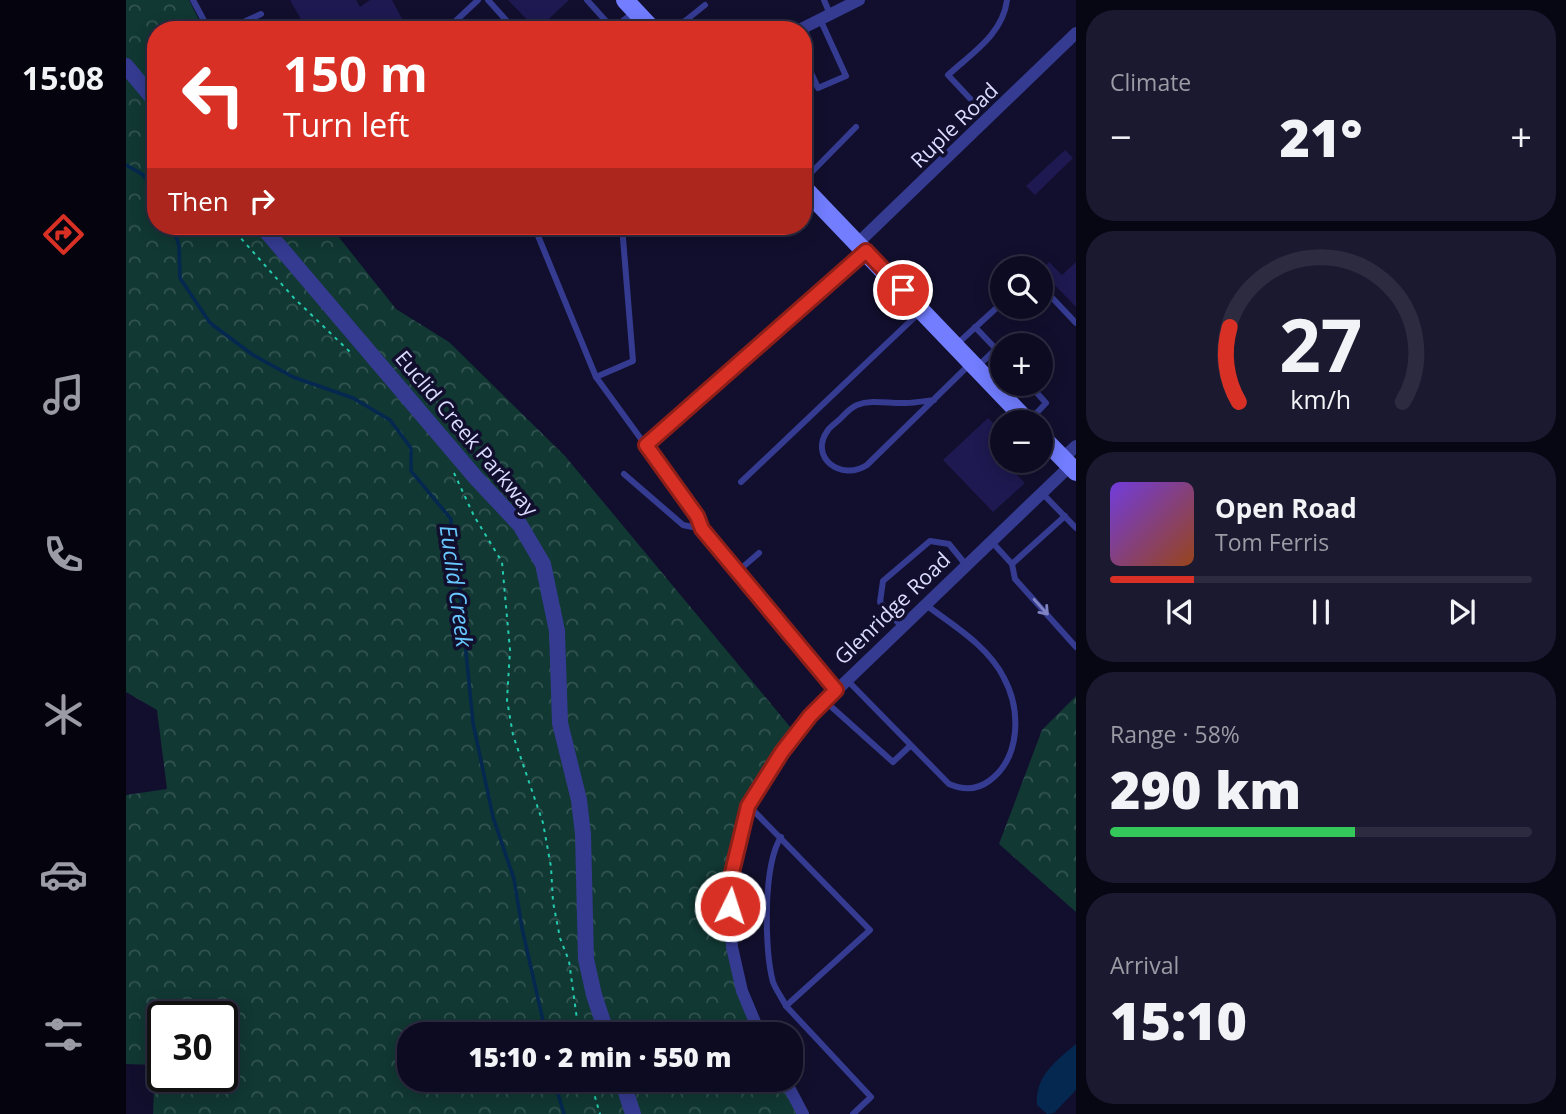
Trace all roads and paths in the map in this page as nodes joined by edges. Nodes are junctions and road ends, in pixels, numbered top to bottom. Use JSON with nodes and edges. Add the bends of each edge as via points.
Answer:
{"nodes":[{"id":1,"x":192,"y":0,"type":"edge"},
{"id":2,"x":478,"y":0,"type":"edge"},
{"id":3,"x":488,"y":0,"type":"edge"},
{"id":4,"x":587,"y":0,"type":"edge"},
{"id":5,"x":824,"y":0,"type":"edge"},
{"id":6,"x":859,"y":0,"type":"edge"},
{"id":7,"x":1007,"y":0,"type":"edge"},
{"id":8,"x":705,"y":5,"type":"dead end"},
{"id":9,"x":630,"y":6,"type":"edge"},
{"id":10,"x":261,"y":14,"type":"dead end"},
{"id":11,"x":825,"y":17,"type":"junction"},
{"id":12,"x":204,"y":21,"type":"edge"},
{"id":13,"x":246,"y":21,"type":"edge"},
{"id":14,"x":456,"y":21,"type":"edge"},
{"id":15,"x":507,"y":21,"type":"edge"},
{"id":16,"x":604,"y":21,"type":"edge"},
{"id":17,"x":619,"y":21,"type":"edge"},
{"id":18,"x":644,"y":21,"type":"edge"},
{"id":19,"x":685,"y":21,"type":"edge"},
{"id":20,"x":812,"y":24,"type":"edge"},
{"id":21,"x":1076,"y":33,"type":"edge"},
{"id":22,"x":126,"y":66,"type":"edge"},
{"id":23,"x":812,"y":75,"type":"edge"},
{"id":24,"x":147,"y":91,"type":"edge"},
{"id":25,"x":977,"y":106,"type":"dead end"},
{"id":26,"x":856,"y":127,"type":"dead end"},
{"id":27,"x":812,"y":172,"type":"edge"},
{"id":28,"x":812,"y":196,"type":"edge"},
{"id":29,"x":238,"y":235,"type":"edge"},
{"id":30,"x":270,"y":235,"type":"edge"},
{"id":31,"x":538,"y":235,"type":"edge"},
{"id":32,"x":623,"y":235,"type":"edge"},
{"id":33,"x":862,"y":247,"type":"junction"},
{"id":34,"x":1053,"y":299,"type":"edge"},
{"id":35,"x":922,"y":310,"type":"junction"},
{"id":36,"x":990,"y":314,"type":"edge"},
{"id":37,"x":1076,"y":323,"type":"edge"},
{"id":38,"x":975,"y":327,"type":"junction"},
{"id":39,"x":956,"y":346,"type":"junction"},
{"id":40,"x":359,"y":360,"type":"dead end"},
{"id":41,"x":974,"y":365,"type":"junction"},
{"id":42,"x":596,"y":377,"type":"junction"},
{"id":43,"x":1040,"y":396,"type":"edge"},
{"id":44,"x":1004,"y":397,"type":"joint"},
{"id":45,"x":934,"y":400,"type":"junction"},
{"id":46,"x":1016,"y":410,"type":"edge"},
{"id":47,"x":1039,"y":410,"type":"edge"},
{"id":48,"x":646,"y":445,"type":"junction"},
{"id":49,"x":1076,"y":446,"type":"edge"},
{"id":50,"x":1053,"y":449,"type":"edge"},
{"id":51,"x":1069,"y":466,"type":"edge"},
{"id":52,"x":452,"y":468,"type":"dead end"},
{"id":53,"x":624,"y":474,"type":"dead end"},
{"id":54,"x":741,"y":482,"type":"dead end"},
{"id":55,"x":1042,"y":493,"type":"junction"},
{"id":56,"x":1065,"y":516,"type":"junction"},
{"id":57,"x":1076,"y":528,"type":"edge"},
{"id":58,"x":702,"y":529,"type":"junction"},
{"id":59,"x":991,"y":541,"type":"junction"},
{"id":60,"x":759,"y":553,"type":"dead end"},
{"id":61,"x":1012,"y":564,"type":"junction"},
{"id":62,"x":966,"y":565,"type":"junction"},
{"id":63,"x":737,"y":572,"type":"junction"},
{"id":64,"x":925,"y":604,"type":"junction"},
{"id":65,"x":901,"y":626,"type":"junction"},
{"id":66,"x":1076,"y":647,"type":"edge"},
{"id":67,"x":846,"y":679,"type":"junction"},
{"id":68,"x":836,"y":690,"type":"junction"},
{"id":69,"x":824,"y":701,"type":"junction"},
{"id":70,"x":909,"y":746,"type":"junction"},
{"id":71,"x":748,"y":806,"type":"junction"},
{"id":72,"x":781,"y":837,"type":"junction"},
{"id":73,"x":786,"y":1006,"type":"junction"},
{"id":74,"x":577,"y":1022,"type":"edge"},
{"id":75,"x":603,"y":1022,"type":"edge"},
{"id":76,"x":755,"y":1022,"type":"edge"},
{"id":77,"x":594,"y":1092,"type":"edge"},
{"id":78,"x":626,"y":1092,"type":"edge"},
{"id":79,"x":791,"y":1092,"type":"edge"},
{"id":80,"x":600,"y":1114,"type":"edge"},
{"id":81,"x":633,"y":1114,"type":"edge"},
{"id":82,"x":803,"y":1114,"type":"edge"},
{"id":83,"x":853,"y":1114,"type":"edge"}],
"edges":[{"from":1,"to":12,"type":"lane"},
{"from":2,"to":14,"type":"lane"},
{"from":3,"to":15,"type":"lane"},
{"from":4,"to":16,"type":"lane"},
{"from":5,"to":11,"type":"lane"},
{"from":6,"to":11,"type":"street"},
{"from":7,"to":25,"type":"lane","via":[[996,31],[948,75]]},
{"from":8,"to":19,"type":"lane"},
{"from":9,"to":17,"type":"lane"},
{"from":9,"to":18,"type":"main road"},
{"from":10,"to":13,"type":"lane"},
{"from":11,"to":20,"type":"street"},
{"from":11,"to":23,"type":"lane","via":[[846,76],[818,89]]},
{"from":21,"to":33,"type":"street","name":"Ruple Road"},
{"from":22,"to":24,"type":"street"},
{"from":26,"to":27,"type":"lane"},
{"from":28,"to":33,"type":"main road"},
{"from":29,"to":40,"type":"path","via":[[294,299]]},
{"from":30,"to":75,"type":"street","name":"Euclid Creek Parkway","via":[[520,526],[543,564],[556,631],[560,723],[582,823],[586,960]]},
{"from":31,"to":42,"type":"lane"},
{"from":32,"to":42,"type":"lane","via":[[633,361]]},
{"from":33,"to":35,"type":"main road"},
{"from":33,"to":48,"type":"lane"},
{"from":34,"to":37,"type":"lane"},
{"from":35,"to":39,"type":"main road"},
{"from":35,"to":54,"type":"lane"},
{"from":36,"to":38,"type":"lane"},
{"from":38,"to":39,"type":"lane"},
{"from":38,"to":41,"type":"lane","via":[[996,349]]},
{"from":39,"to":41,"type":"main road"},
{"from":41,"to":44,"type":"main road"},
{"from":41,"to":45,"type":"lane"},
{"from":42,"to":48,"type":"lane"},
{"from":43,"to":47,"type":"lane","via":[[1046,403]]},
{"from":44,"to":46,"type":"main road"},
{"from":45,"to":45,"type":"lane","via":[[867,465],[839,470],[826,460],[822,451],[827,431],[849,410],[870,402]]},
{"from":48,"to":58,"type":"lane"},
{"from":49,"to":51,"type":"street","name":"Glenridge Road"},
{"from":50,"to":51,"type":"main road"},
{"from":51,"to":55,"type":"street","name":"Glenridge Road"},
{"from":52,"to":74,"type":"path","via":[[502,562],[510,650],[507,700],[513,735],[543,823],[553,902],[569,961]]},
{"from":53,"to":58,"type":"lane","via":[[683,525]]},
{"from":55,"to":56,"type":"lane"},
{"from":55,"to":59,"type":"street","name":"Glenridge Road"},
{"from":56,"to":57,"type":"lane"},
{"from":56,"to":61,"type":"lane"},
{"from":58,"to":63,"type":"lane"},
{"from":59,"to":61,"type":"lane"},
{"from":59,"to":62,"type":"street","name":"Glenridge Road"},
{"from":60,"to":63,"type":"lane"},
{"from":61,"to":66,"type":"lane","one_way":true,"via":[[1015,579]]},
{"from":62,"to":64,"type":"street","name":"Glenridge Road"},
{"from":62,"to":65,"type":"lane","via":[[949,544],[930,541],[883,581],[880,602]]},
{"from":63,"to":68,"type":"lane"},
{"from":64,"to":65,"type":"street","name":"Glenridge Road"},
{"from":64,"to":70,"type":"lane","via":[[986,653],[1004,678],[1014,709],[1015,732],[1012,753],[1000,773],[981,787],[961,789],[949,784]]},
{"from":65,"to":67,"type":"street","name":"Glenridge Road"},
{"from":67,"to":68,"type":"street","name":"Glenridge Road"},
{"from":67,"to":70,"type":"lane"},
{"from":68,"to":69,"type":"street","name":"Glenridge Road"},
{"from":69,"to":70,"type":"lane","via":[[893,762]]},
{"from":69,"to":71,"type":"street","name":"Glenridge Road","via":[[782,752]]},
{"from":71,"to":72,"type":"lane"},
{"from":71,"to":76,"type":"street","name":"Glenridge Road","via":[[729,885],[732,947]]},
{"from":72,"to":73,"type":"lane","via":[[774,847],[767,923],[773,983]]},
{"from":72,"to":73,"type":"lane","via":[[870,930]]},
{"from":73,"to":83,"type":"lane","via":[[871,1097]]},
{"from":77,"to":80,"type":"path"},
{"from":78,"to":81,"type":"street"},
{"from":79,"to":82,"type":"street"}]}
